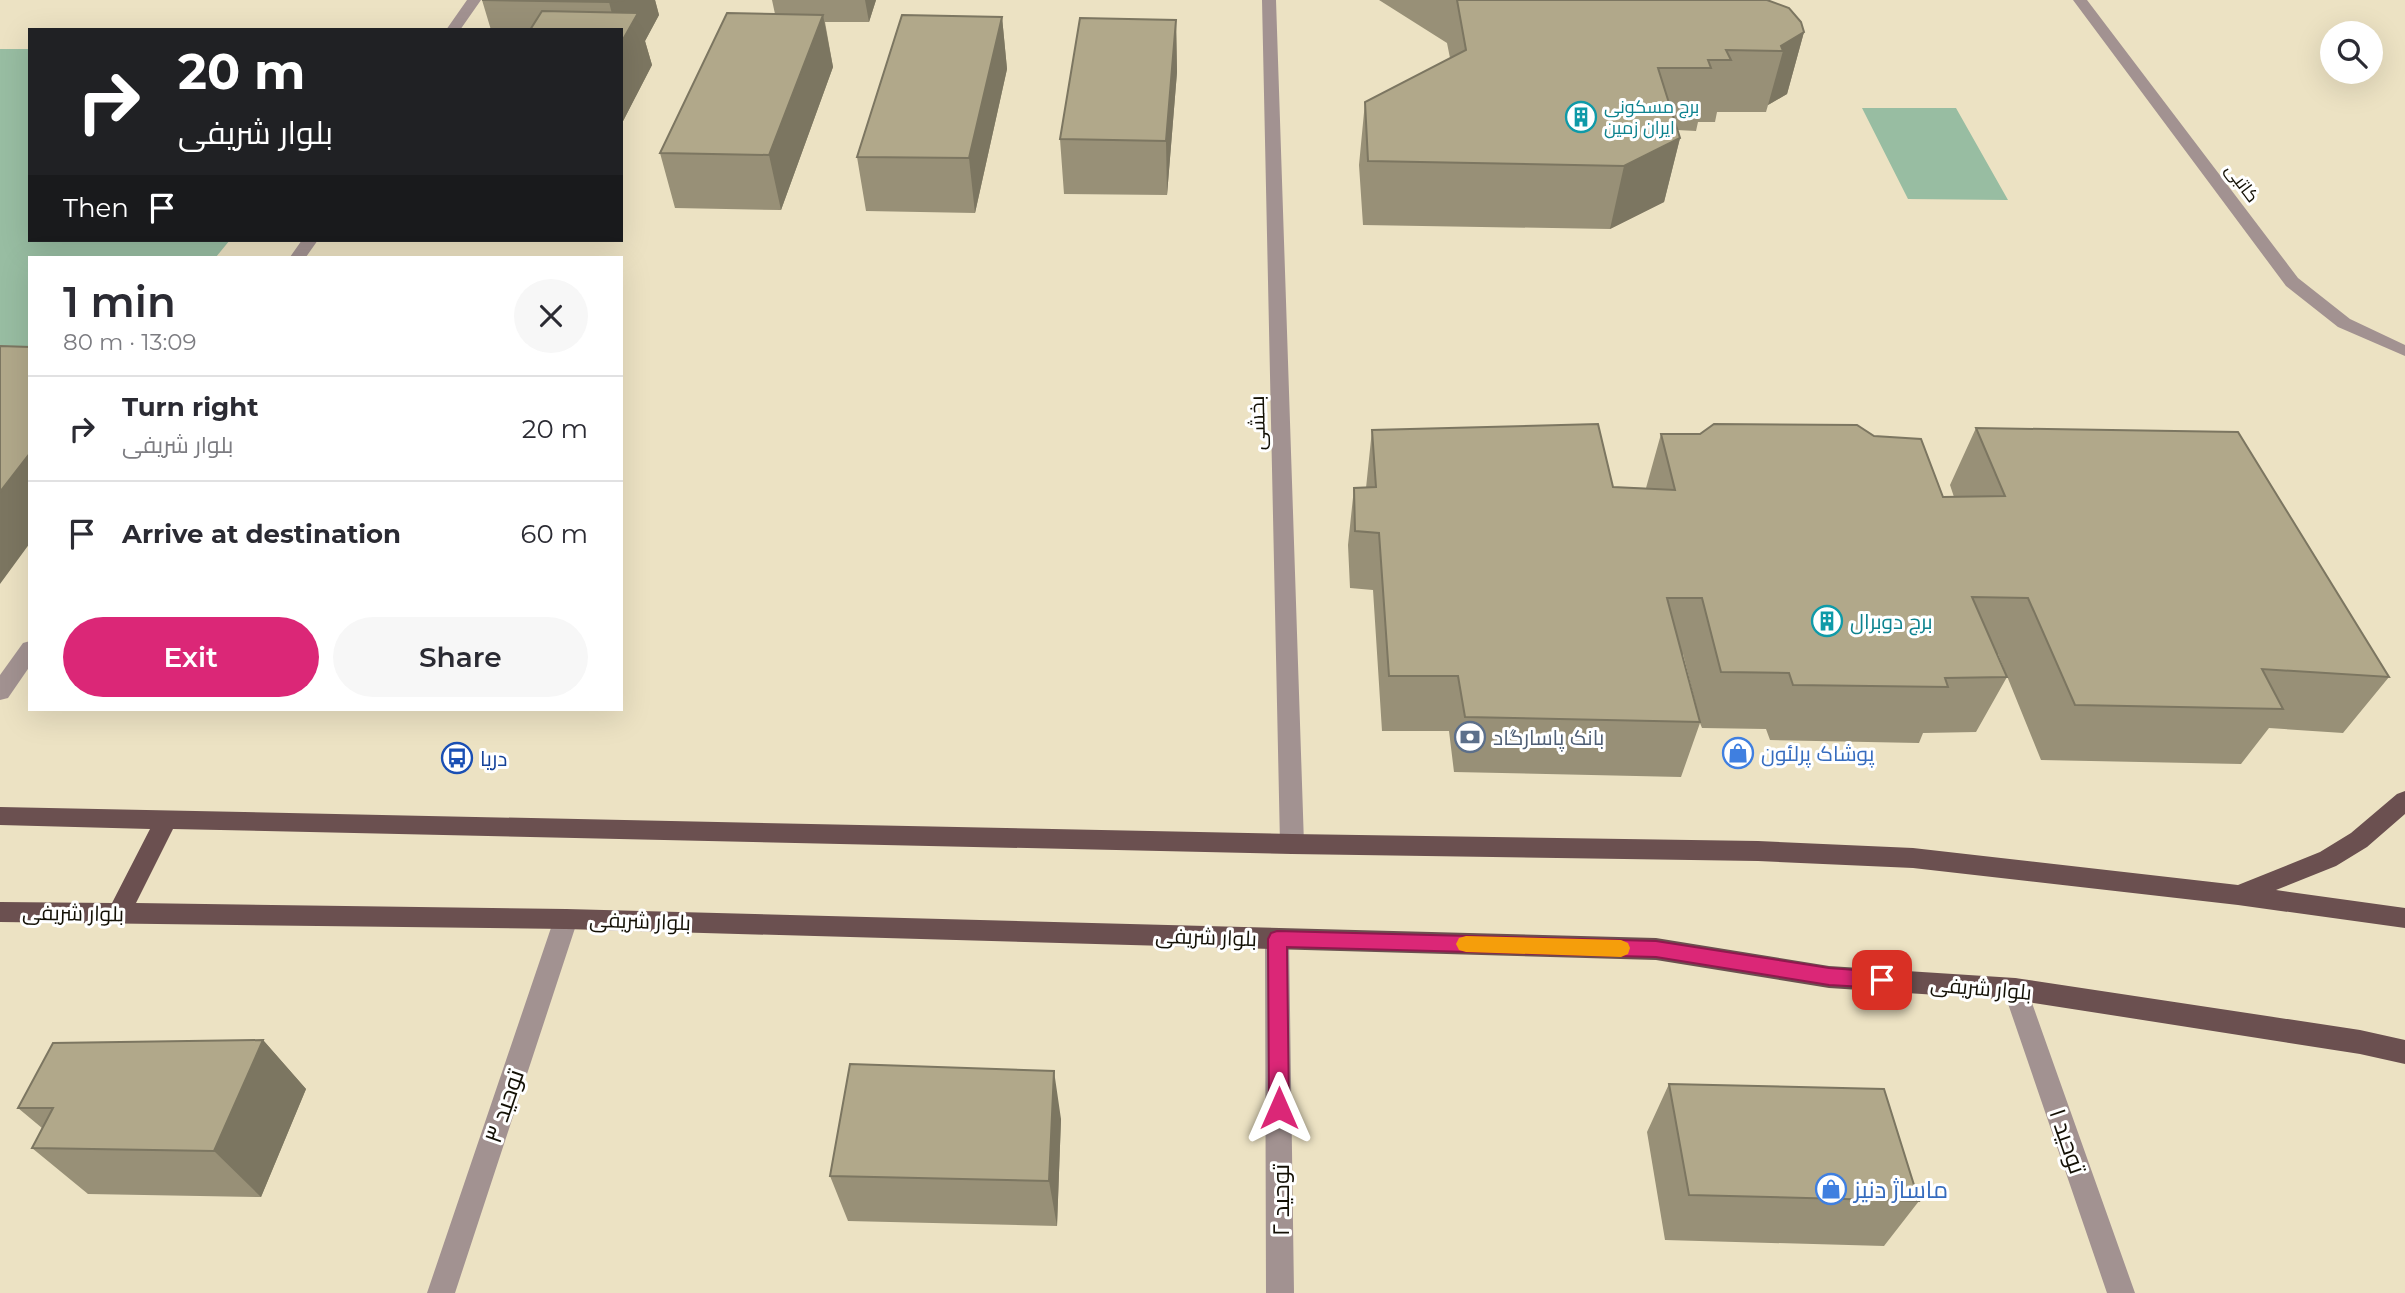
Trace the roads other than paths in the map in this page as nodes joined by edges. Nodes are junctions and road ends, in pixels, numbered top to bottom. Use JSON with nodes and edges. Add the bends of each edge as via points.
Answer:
{"nodes":[{"id":1,"x":474,"y":0,"type":"edge"},
{"id":2,"x":1269,"y":0,"type":"edge"},
{"id":3,"x":2080,"y":0,"type":"edge"},
{"id":4,"x":454,"y":28,"type":"edge"},
{"id":5,"x":2405,"y":351,"type":"edge"},
{"id":6,"x":28,"y":652,"type":"edge"},
{"id":7,"x":0,"y":692,"type":"edge"},
{"id":8,"x":2405,"y":800,"type":"edge"},
{"id":9,"x":0,"y":816,"type":"edge"},
{"id":10,"x":166,"y":820,"type":"junction"},
{"id":11,"x":1292,"y":844,"type":"junction"},
{"id":12,"x":2238,"y":895,"type":"junction"},
{"id":13,"x":0,"y":912,"type":"edge"},
{"id":14,"x":119,"y":914,"type":"junction"},
{"id":15,"x":2405,"y":918,"type":"edge"},
{"id":16,"x":566,"y":919,"type":"junction"},
{"id":17,"x":1277,"y":939,"type":"junction"},
{"id":18,"x":2015,"y":989,"type":"junction"},
{"id":19,"x":2360,"y":1042,"type":"junction"},
{"id":20,"x":2405,"y":1052,"type":"edge"},
{"id":21,"x":2405,"y":1063,"type":"edge"},
{"id":22,"x":441,"y":1293,"type":"edge"},
{"id":23,"x":1280,"y":1293,"type":"edge"},
{"id":24,"x":2121,"y":1293,"type":"edge"}],
"edges":[{"from":1,"to":4,"type":"street"},
{"from":2,"to":11,"type":"street","name":"بخشی"},
{"from":3,"to":5,"type":"street","name":"کاتبی","via":[[2292,282],[2322,310],[2357,332]]},
{"from":6,"to":7,"type":"street"},
{"from":8,"to":12,"type":"main road","via":[[2359,840],[2328,859]]},
{"from":9,"to":10,"type":"main road"},
{"from":10,"to":11,"type":"main road"},
{"from":10,"to":14,"type":"main road"},
{"from":11,"to":12,"type":"main road","via":[[1758,851],[1913,858]]},
{"from":12,"to":15,"type":"main road"},
{"from":13,"to":14,"type":"main road","name":"بلوار شریفی"},
{"from":14,"to":16,"type":"main road","name":"بلوار شریفی"},
{"from":16,"to":17,"type":"main road","name":"بلوار شریفی"},
{"from":16,"to":22,"type":"street","name":"توحید ۳"},
{"from":17,"to":18,"type":"main road","name":"بلوار شریفی","via":[[1656,949],[1829,977]]},
{"from":17,"to":23,"type":"street","name":"توحید ۲"},
{"from":18,"to":19,"type":"main road","name":"بلوار شریفی"},
{"from":18,"to":24,"type":"street","name":"توحید ۱"},
{"from":19,"to":20,"type":"main road","name":"بلوار شریفی"},
{"from":19,"to":21,"type":"main road"}]}
